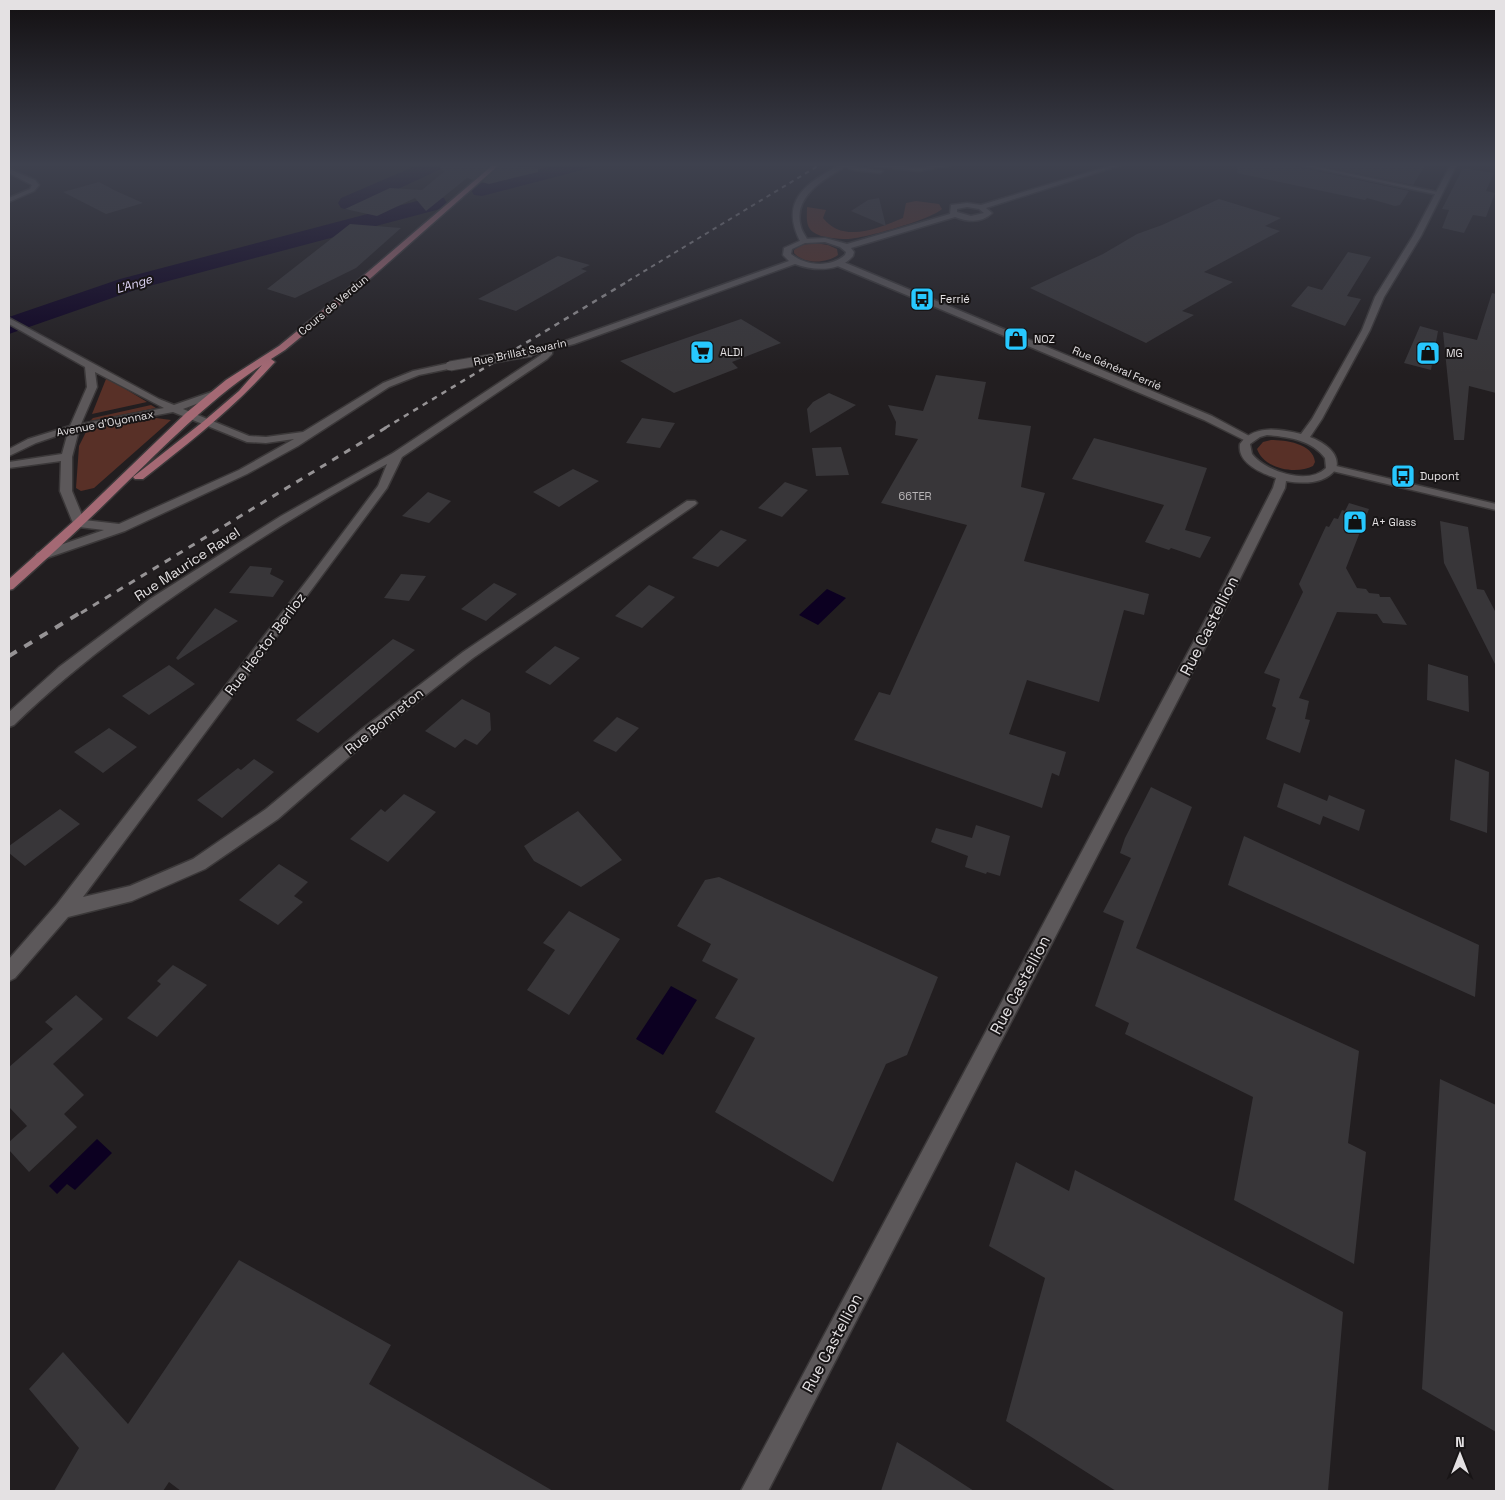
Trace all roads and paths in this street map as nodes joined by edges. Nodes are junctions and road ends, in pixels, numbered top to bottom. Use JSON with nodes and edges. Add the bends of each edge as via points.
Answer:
{"nodes":[{"id":1,"x":416,"y":234,"type":"edge"},
{"id":2,"x":801,"y":234,"type":"edge"},
{"id":3,"x":890,"y":234,"type":"edge"},
{"id":4,"x":1418,"y":234,"type":"edge"},
{"id":5,"x":804,"y":240,"type":"junction"},
{"id":6,"x":846,"y":247,"type":"junction"},
{"id":7,"x":796,"y":262,"type":"junction"},
{"id":8,"x":838,"y":263,"type":"junction"},
{"id":9,"x":9,"y":321,"type":"edge"},
{"id":10,"x":282,"y":348,"type":"junction"},
{"id":11,"x":546,"y":349,"type":"junction"},
{"id":12,"x":90,"y":366,"type":"junction"},
{"id":13,"x":217,"y":392,"type":"junction"},
{"id":14,"x":174,"y":409,"type":"junction"},
{"id":15,"x":190,"y":415,"type":"junction"},
{"id":16,"x":208,"y":423,"type":"junction"},
{"id":17,"x":75,"y":427,"type":"junction"},
{"id":18,"x":307,"y":434,"type":"junction"},
{"id":19,"x":1248,"y":438,"type":"junction"},
{"id":20,"x":1304,"y":438,"type":"junction"},
{"id":21,"x":9,"y":453,"type":"edge"},
{"id":22,"x":397,"y":455,"type":"junction"},
{"id":23,"x":66,"y":457,"type":"junction"},
{"id":24,"x":9,"y":465,"type":"edge"},
{"id":25,"x":1332,"y":468,"type":"junction"},
{"id":26,"x":1282,"y":476,"type":"junction"},
{"id":27,"x":691,"y":503,"type":"dead end"},
{"id":28,"x":1496,"y":507,"type":"edge"},
{"id":29,"x":79,"y":523,"type":"junction"},
{"id":30,"x":122,"y":528,"type":"junction"},
{"id":31,"x":41,"y":556,"type":"junction"},
{"id":32,"x":9,"y":586,"type":"edge"},
{"id":33,"x":9,"y":721,"type":"edge"},
{"id":34,"x":63,"y":910,"type":"junction"},
{"id":35,"x":9,"y":972,"type":"edge"},
{"id":36,"x":754,"y":1491,"type":"edge"}],
"edges":[{"from":1,"to":10,"type":"main road","name":"Cours de Verdun"},
{"from":2,"to":5,"type":"main road"},
{"from":3,"to":6,"type":"main road"},
{"from":4,"to":20,"type":"main road","via":[[1382,291],[1366,330]]},
{"from":5,"to":6,"type":"main road","via":[[825,240]]},
{"from":5,"to":7,"type":"main road","via":[[786,252]]},
{"from":6,"to":8,"type":"main road","via":[[849,256]]},
{"from":7,"to":8,"type":"main road","name":"Rue Brillat Savarin","via":[[814,265]]},
{"from":7,"to":11,"type":"main road","name":"Rue Brillat Savarin"},
{"from":8,"to":19,"type":"main road","name":"Rue Général Ferrié","via":[[1208,418]]},
{"from":9,"to":12,"type":"main road","name":"Rue Brillat Savarin"},
{"from":10,"to":13,"type":"main road","name":"Cours de Verdun"},
{"from":10,"to":16,"type":"main road","name":"Cours de Verdun","via":[[242,393]]},
{"from":11,"to":18,"type":"main road","name":"Rue Brillat Savarin","bridge":true,"via":[[416,373],[386,384]]},
{"from":11,"to":22,"type":"main road","via":[[544,358]]},
{"from":12,"to":14,"type":"main road","name":"Rue Brillat Savarin"},
{"from":12,"to":17,"type":"main road","via":[[92,387]]},
{"from":13,"to":14,"type":"main road","name":"Avenue d'Oyonnax"},
{"from":13,"to":15,"type":"main road","name":"Cours de Verdun"},
{"from":14,"to":15,"type":"main road","name":"Rue Brillat Savarin"},
{"from":14,"to":17,"type":"main road","name":"Avenue d'Oyonnax"},
{"from":15,"to":16,"type":"main road","name":"Rue Brillat Savarin"},
{"from":15,"to":29,"type":"main road","name":"Cours de Verdun"},
{"from":16,"to":18,"type":"main road","name":"Rue Brillat Savarin","via":[[248,439],[266,440]]},
{"from":16,"to":29,"type":"main road","name":"Cours de Verdun"},
{"from":17,"to":21,"type":"main road","name":"Avenue d'Oyonnax"},
{"from":17,"to":23,"type":"main road"},
{"from":18,"to":30,"type":"main road","name":"Rue Brillat Savarin","via":[[243,472]]},
{"from":19,"to":20,"type":"main road","via":[[1267,432]]},
{"from":19,"to":26,"type":"main road","via":[[1243,450],[1247,457],[1265,470]]},
{"from":20,"to":25,"type":"main road","via":[[1325,451],[1331,458]]},
{"from":22,"to":33,"type":"main road","name":"Rue Maurice Ravel","via":[[353,478],[174,588],[89,651],[28,701]]},
{"from":22,"to":34,"type":"main road","name":"Rue Hector Berlioz","via":[[378,494]]},
{"from":23,"to":24,"type":"main road","name":"Avenue d'Oyonnax"},
{"from":23,"to":29,"type":"main road","via":[[66,491]]},
{"from":25,"to":26,"type":"main road","via":[[1326,475],[1316,478]]},
{"from":25,"to":28,"type":"main road"},
{"from":26,"to":36,"type":"main road","name":"Rue Castellion","via":[[1279,488],[1216,613]]},
{"from":27,"to":34,"type":"main road","name":"Rue Bonneton","via":[[468,655],[367,733],[272,814],[199,864],[132,893]]},
{"from":29,"to":30,"type":"main road"},
{"from":29,"to":31,"type":"main road","name":"Cours de Verdun"},
{"from":30,"to":31,"type":"main road","name":"Rue Brillat Savarin"},
{"from":31,"to":32,"type":"main road","name":"Cours de Verdun"},
{"from":34,"to":35,"type":"main road","name":"Rue Hector Berlioz"}]}
